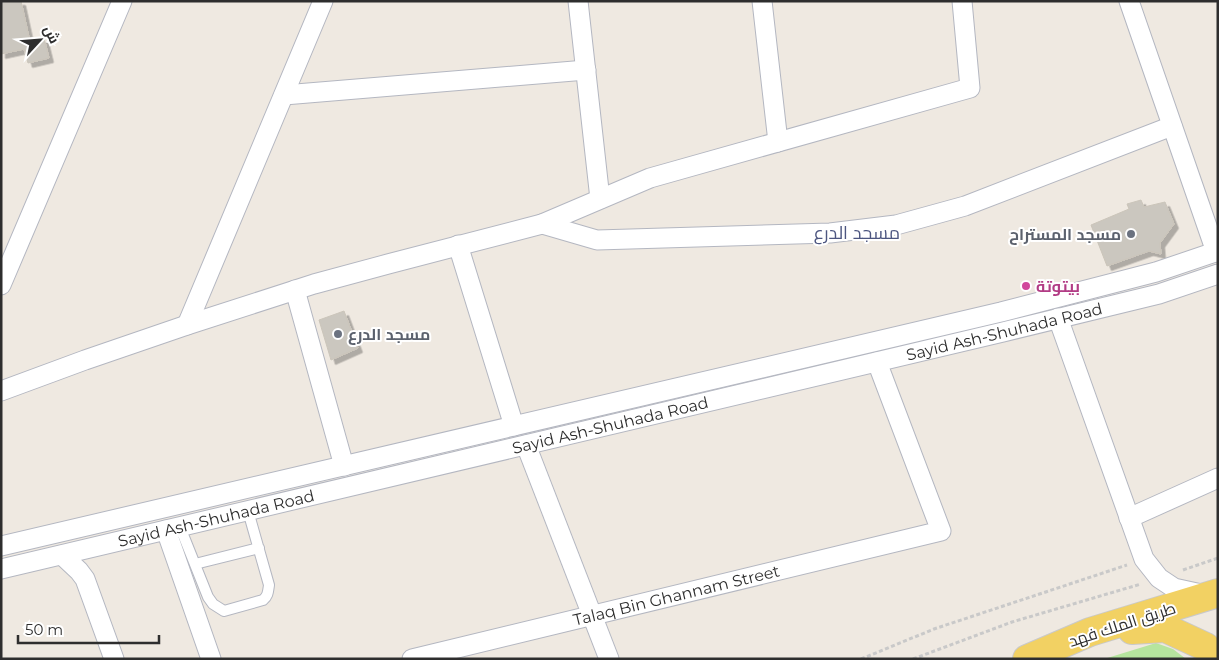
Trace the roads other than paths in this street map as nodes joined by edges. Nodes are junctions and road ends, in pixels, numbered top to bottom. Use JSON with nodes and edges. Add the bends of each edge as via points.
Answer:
{"nodes":[{"id":1,"x":122,"y":1,"type":"edge"},
{"id":2,"x":323,"y":1,"type":"edge"},
{"id":3,"x":578,"y":1,"type":"edge"},
{"id":4,"x":762,"y":1,"type":"edge"},
{"id":5,"x":962,"y":1,"type":"edge"},
{"id":6,"x":1129,"y":1,"type":"edge"},
{"id":7,"x":586,"y":70,"type":"junction"},
{"id":8,"x":284,"y":95,"type":"junction"},
{"id":9,"x":1172,"y":126,"type":"junction"},
{"id":10,"x":778,"y":142,"type":"junction"},
{"id":11,"x":600,"y":199,"type":"junction"},
{"id":12,"x":542,"y":224,"type":"junction"},
{"id":13,"x":458,"y":246,"type":"junction"},
{"id":14,"x":1217,"y":252,"type":"edge"},
{"id":15,"x":1218,"y":274,"type":"edge"},
{"id":16,"x":1,"y":285,"type":"edge"},
{"id":17,"x":295,"y":290,"type":"junction"},
{"id":18,"x":1058,"y":318,"type":"junction"},
{"id":19,"x":187,"y":325,"type":"junction"},
{"id":20,"x":876,"y":362,"type":"junction"},
{"id":21,"x":1,"y":391,"type":"edge"},
{"id":22,"x":514,"y":426,"type":"junction"},
{"id":23,"x":526,"y":445,"type":"junction"},
{"id":24,"x":344,"y":466,"type":"junction"},
{"id":25,"x":1218,"y":478,"type":"edge"},
{"id":26,"x":248,"y":511,"type":"junction"},
{"id":27,"x":1129,"y":518,"type":"junction"},
{"id":28,"x":173,"y":528,"type":"junction"},
{"id":29,"x":1,"y":546,"type":"edge"},
{"id":30,"x":259,"y":548,"type":"junction"},
{"id":31,"x":62,"y":555,"type":"junction"},
{"id":32,"x":195,"y":564,"type":"junction"},
{"id":33,"x":1,"y":569,"type":"edge"},
{"id":34,"x":1214,"y":594,"type":"edge"},
{"id":35,"x":592,"y":615,"type":"junction"},
{"id":36,"x":1090,"y":632,"type":"junction"},
{"id":37,"x":114,"y":659,"type":"edge"},
{"id":38,"x":211,"y":659,"type":"edge"},
{"id":39,"x":412,"y":659,"type":"edge"},
{"id":40,"x":609,"y":659,"type":"edge"},
{"id":41,"x":1027,"y":659,"type":"edge"},
{"id":42,"x":1215,"y":659,"type":"edge"}],
"edges":[{"from":1,"to":16,"type":"street"},
{"from":2,"to":8,"type":"street"},
{"from":3,"to":7,"type":"street"},
{"from":4,"to":10,"type":"street"},
{"from":5,"to":10,"type":"street","via":[[970,88]]},
{"from":6,"to":9,"type":"street"},
{"from":7,"to":8,"type":"street"},
{"from":7,"to":11,"type":"street"},
{"from":8,"to":19,"type":"street"},
{"from":9,"to":12,"type":"street","via":[[965,206],[896,225],[830,233],[597,240]]},
{"from":9,"to":14,"type":"street"},
{"from":10,"to":11,"type":"street","via":[[650,178]]},
{"from":11,"to":12,"type":"street"},
{"from":12,"to":13,"type":"street"},
{"from":13,"to":17,"type":"street"},
{"from":13,"to":22,"type":"street"},
{"from":14,"to":22,"type":"street","name":"Sayid Ash-Shuhada Road","via":[[1156,272],[1010,310]]},
{"from":15,"to":18,"type":"street","name":"Sayid Ash-Shuhada Road","via":[[1159,294]]},
{"from":17,"to":19,"type":"street"},
{"from":17,"to":24,"type":"street"},
{"from":18,"to":20,"type":"street","name":"Sayid Ash-Shuhada Road"},
{"from":18,"to":27,"type":"street"},
{"from":19,"to":21,"type":"street"},
{"from":20,"to":23,"type":"street","name":"Sayid Ash-Shuhada Road"},
{"from":20,"to":35,"type":"street","name":"Talaq Bin Ghannam Street","via":[[941,531]]},
{"from":22,"to":24,"type":"street","name":"Sayid Ash-Shuhada Road"},
{"from":23,"to":26,"type":"street","name":"Sayid Ash-Shuhada Road"},
{"from":23,"to":35,"type":"street"},
{"from":24,"to":29,"type":"street","name":"Sayid Ash-Shuhada Road"},
{"from":25,"to":27,"type":"street"},
{"from":26,"to":28,"type":"street","name":"Sayid Ash-Shuhada Road"},
{"from":26,"to":30,"type":"lane"},
{"from":27,"to":34,"type":"street","via":[[1144,559],[1159,578],[1174,588]]},
{"from":28,"to":31,"type":"street","name":"Sayid Ash-Shuhada Road"},
{"from":28,"to":32,"type":"lane"},
{"from":28,"to":38,"type":"street"},
{"from":30,"to":32,"type":"lane"},
{"from":30,"to":32,"type":"lane","via":[[269,585],[267,597],[224,611],[208,597]]},
{"from":31,"to":33,"type":"street","name":"Sayid Ash-Shuhada Road"},
{"from":31,"to":37,"type":"street","via":[[85,579]]},
{"from":34,"to":36,"type":"main road","name":"طريق الملك فهد"},
{"from":35,"to":39,"type":"street","name":"Talaq Bin Ghannam Street"},
{"from":35,"to":40,"type":"street"},
{"from":36,"to":41,"type":"main road","name":"طريق الملك فهد"},
{"from":36,"to":42,"type":"main road","via":[[1165,628],[1206,647]]}]}
